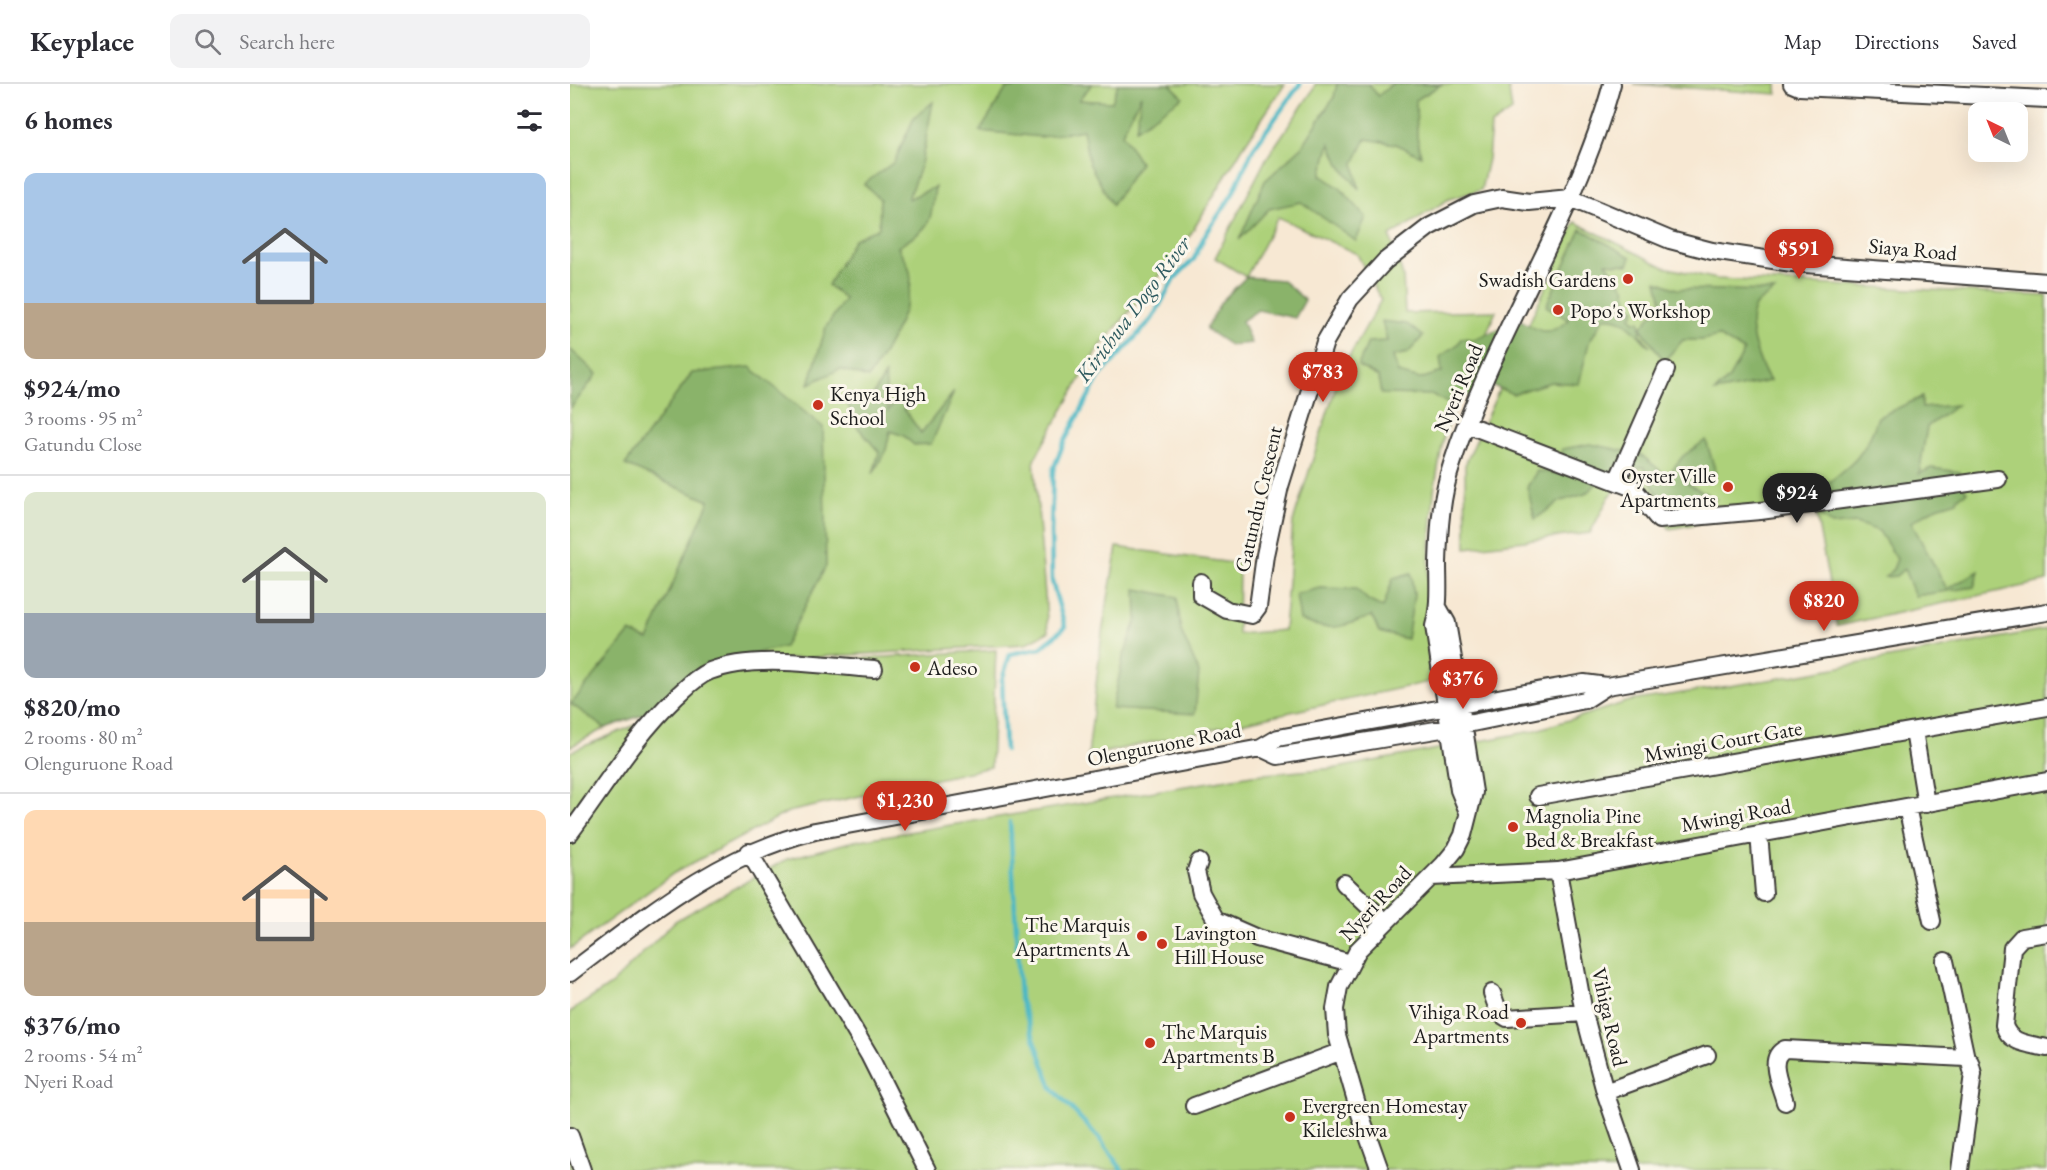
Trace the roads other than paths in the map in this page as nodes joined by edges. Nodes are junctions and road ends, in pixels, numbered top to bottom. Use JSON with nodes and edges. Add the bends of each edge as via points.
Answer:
{"nodes":[{"id":1,"x":1612,"y":84,"type":"edge"},
{"id":2,"x":1792,"y":84,"type":"edge"},
{"id":3,"x":1859,"y":86,"type":"edge"},
{"id":4,"x":2047,"y":99,"type":"edge"},
{"id":5,"x":1570,"y":198,"type":"junction"},
{"id":6,"x":2047,"y":282,"type":"edge"},
{"id":7,"x":1666,"y":370,"type":"dead end"},
{"id":8,"x":1466,"y":424,"type":"junction"},
{"id":9,"x":1998,"y":479,"type":"dead end"},
{"id":10,"x":1617,"y":481,"type":"junction"},
{"id":11,"x":1202,"y":582,"type":"dead end"},
{"id":12,"x":2047,"y":612,"type":"edge"},
{"id":13,"x":874,"y":669,"type":"dead end"},
{"id":14,"x":1607,"y":686,"type":"junction"},
{"id":15,"x":1453,"y":706,"type":"junction"},
{"id":16,"x":2047,"y":707,"type":"edge"},
{"id":17,"x":1456,"y":727,"type":"junction"},
{"id":18,"x":1914,"y":731,"type":"junction"},
{"id":19,"x":1262,"y":748,"type":"junction"},
{"id":20,"x":2047,"y":781,"type":"edge"},
{"id":21,"x":1539,"y":796,"type":"dead end"},
{"id":22,"x":1926,"y":804,"type":"junction"},
{"id":23,"x":1907,"y":807,"type":"junction"},
{"id":24,"x":570,"y":833,"type":"edge"},
{"id":25,"x":1759,"y":834,"type":"junction"},
{"id":26,"x":749,"y":852,"type":"junction"},
{"id":27,"x":1199,"y":862,"type":"dead end"},
{"id":28,"x":1558,"y":871,"type":"junction"},
{"id":29,"x":1431,"y":877,"type":"junction"},
{"id":30,"x":1344,"y":883,"type":"dead end"},
{"id":31,"x":1764,"y":893,"type":"dead end"},
{"id":32,"x":1932,"y":921,"type":"dead end"},
{"id":33,"x":1385,"y":922,"type":"junction"},
{"id":34,"x":2047,"y":933,"type":"edge"},
{"id":35,"x":1945,"y":961,"type":"dead end"},
{"id":36,"x":1351,"y":963,"type":"junction"},
{"id":37,"x":570,"y":973,"type":"edge"},
{"id":38,"x":1492,"y":993,"type":"dead end"},
{"id":39,"x":1584,"y":1013,"type":"junction"},
{"id":40,"x":2047,"y":1048,"type":"edge"},
{"id":41,"x":1342,"y":1051,"type":"junction"},
{"id":42,"x":1707,"y":1055,"type":"dead end"},
{"id":43,"x":1966,"y":1058,"type":"junction"},
{"id":44,"x":1605,"y":1092,"type":"junction"},
{"id":45,"x":1785,"y":1102,"type":"dead end"},
{"id":46,"x":1194,"y":1106,"type":"dead end"},
{"id":47,"x":570,"y":1136,"type":"edge"},
{"id":48,"x":582,"y":1170,"type":"edge"},
{"id":49,"x":927,"y":1170,"type":"edge"},
{"id":50,"x":1380,"y":1170,"type":"edge"},
{"id":51,"x":1632,"y":1170,"type":"edge"},
{"id":52,"x":1960,"y":1170,"type":"edge"}],
"edges":[{"from":1,"to":5,"type":"street","name":"Nyeri Road"},
{"from":2,"to":3,"type":"street"},
{"from":3,"to":4,"type":"street"},
{"from":5,"to":6,"type":"street","name":"Siaya Road","via":[[1670,240],[1712,251],[1792,263]]},
{"from":5,"to":8,"type":"street","name":"Nyeri Road"},
{"from":5,"to":11,"type":"street","name":"Gatundu Crescent","via":[[1529,202],[1502,198],[1474,204],[1429,227],[1385,261],[1350,299],[1325,342],[1280,486],[1258,607],[1252,615],[1227,610],[1201,595]]},
{"from":7,"to":10,"type":"street"},
{"from":8,"to":10,"type":"street"},
{"from":8,"to":15,"type":"street","name":"Nyeri Road","via":[[1442,506],[1439,609],[1447,623]]},
{"from":9,"to":10,"type":"street","via":[[1666,520],[1654,516],[1633,489]]},
{"from":12,"to":14,"type":"street","name":"Olenguruone Road"},
{"from":13,"to":24,"type":"street","via":[[757,662],[700,676],[632,744]]},
{"from":14,"to":15,"type":"street","via":[[1584,683]]},
{"from":14,"to":17,"type":"street","name":"Olenguruone Road","via":[[1585,700]]},
{"from":15,"to":17,"type":"street","name":"Nyeri Road"},
{"from":15,"to":19,"type":"street","via":[[1278,738]]},
{"from":16,"to":18,"type":"street","name":"Mwingi Court Gate"},
{"from":17,"to":19,"type":"street","name":"Olenguruone Road","via":[[1278,756]]},
{"from":17,"to":29,"type":"street","name":"Nyeri Road","via":[[1474,792],[1456,849]]},
{"from":18,"to":21,"type":"street","name":"Mwingi Court Gate"},
{"from":18,"to":22,"type":"street"},
{"from":19,"to":26,"type":"street","name":"Olenguruone Road","via":[[815,831]]},
{"from":20,"to":22,"type":"street","name":"Mwingi Road"},
{"from":22,"to":23,"type":"street","name":"Mwingi Road"},
{"from":23,"to":25,"type":"street","name":"Mwingi Road"},
{"from":23,"to":32,"type":"street"},
{"from":25,"to":28,"type":"street","name":"Mwingi Road"},
{"from":25,"to":31,"type":"street"},
{"from":26,"to":37,"type":"street","name":"Olenguruone Road","via":[[690,884]]},
{"from":26,"to":49,"type":"street","via":[[869,1055]]},
{"from":27,"to":36,"type":"street","via":[[1196,871],[1201,893],[1216,920],[1257,938]]},
{"from":28,"to":29,"type":"street","name":"Mwingi Road"},
{"from":28,"to":39,"type":"street","name":"Vihiga Road"},
{"from":29,"to":33,"type":"street","name":"Nyeri Road"},
{"from":30,"to":33,"type":"street"},
{"from":33,"to":36,"type":"street","name":"Nyeri Road"},
{"from":34,"to":40,"type":"street","via":[[2022,937],[2012,948],[2004,1026],[2012,1039]]},
{"from":35,"to":43,"type":"street"},
{"from":36,"to":41,"type":"street","name":"Nyeri Road","via":[[1339,987],[1335,1009]]},
{"from":38,"to":39,"type":"street","via":[[1499,1013],[1508,1018]]},
{"from":39,"to":44,"type":"street","name":"Vihiga Road"},
{"from":41,"to":46,"type":"street"},
{"from":41,"to":50,"type":"street","name":"Nyeri Road"},
{"from":42,"to":44,"type":"street"},
{"from":43,"to":45,"type":"street","via":[[1785,1049],[1774,1060]]},
{"from":43,"to":52,"type":"street","via":[[1973,1074]]},
{"from":44,"to":51,"type":"street","name":"Vihiga Road"},
{"from":47,"to":48,"type":"street"}]}
